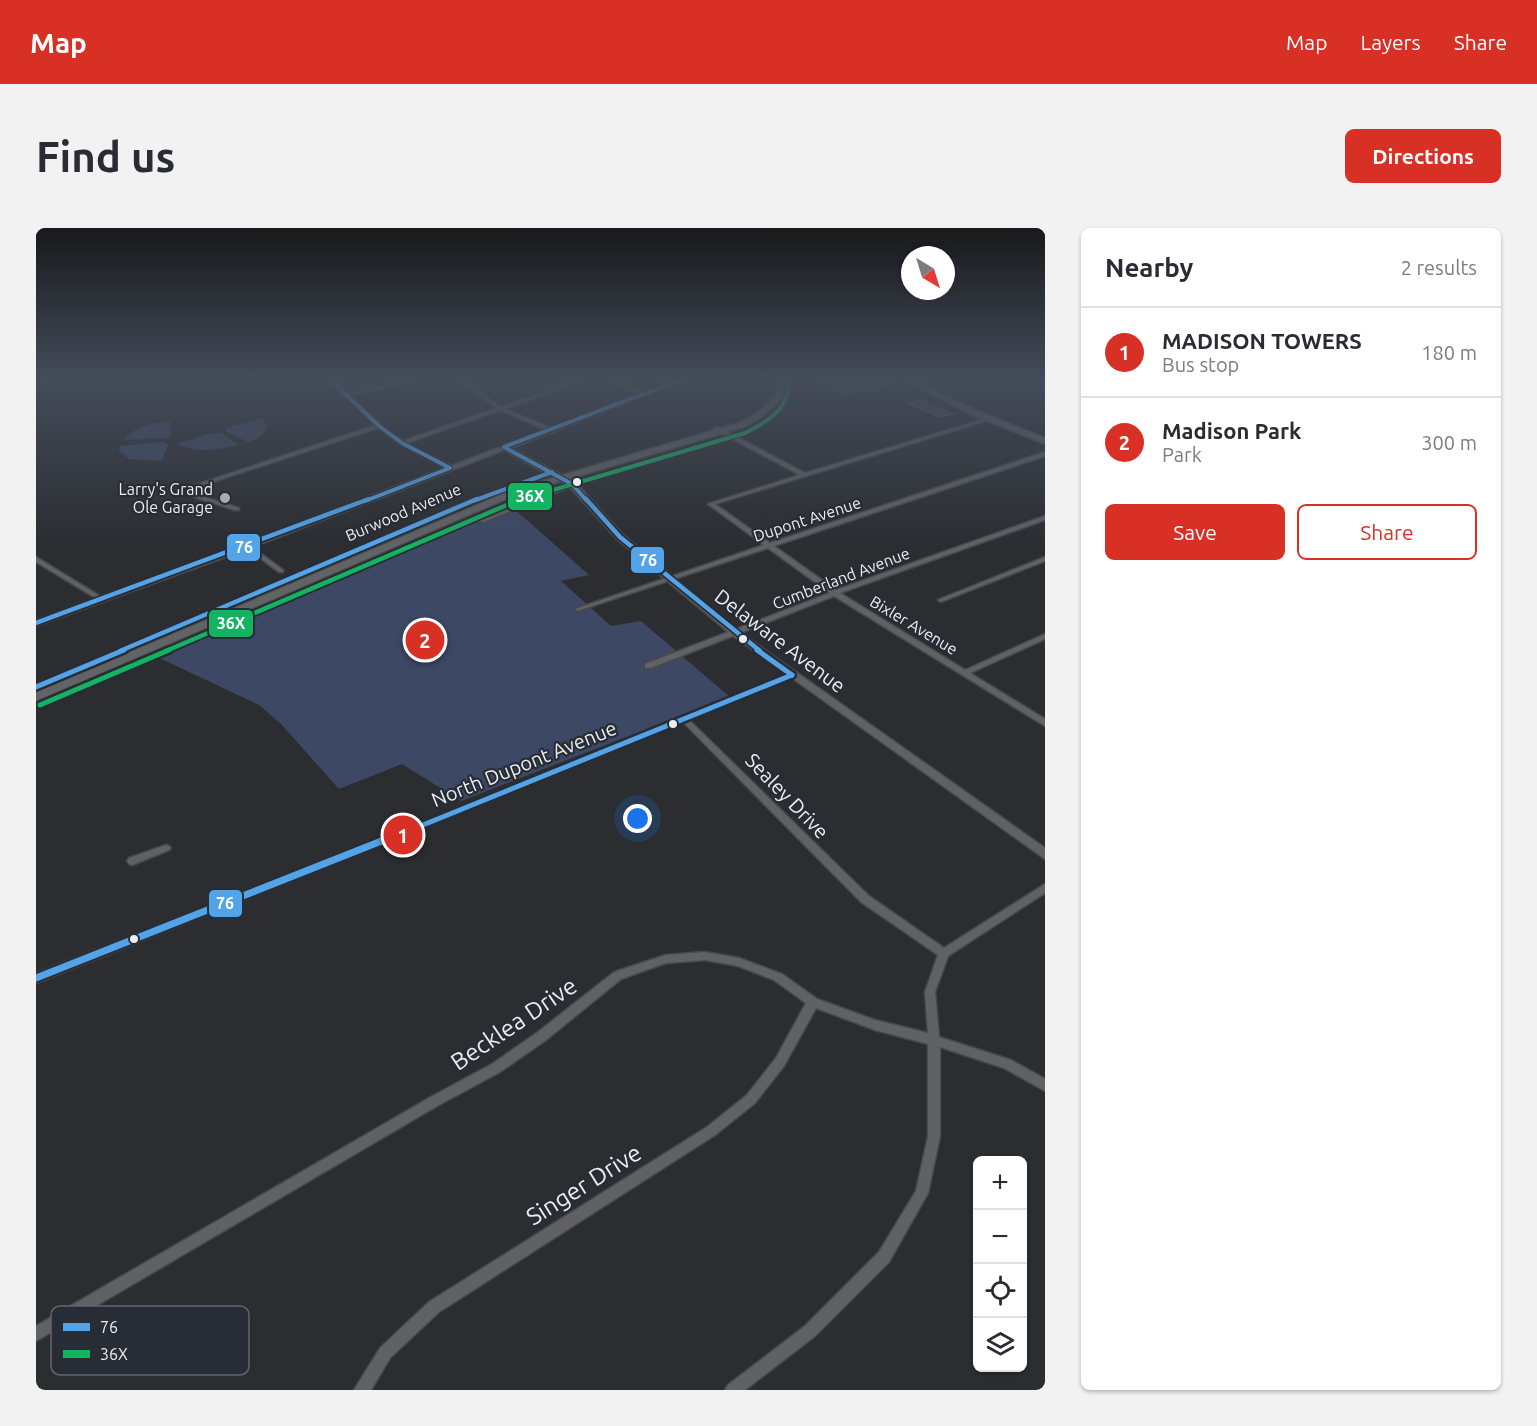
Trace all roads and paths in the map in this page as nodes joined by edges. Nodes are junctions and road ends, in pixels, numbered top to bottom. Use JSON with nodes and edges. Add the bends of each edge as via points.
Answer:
{"nodes":[{"id":1,"x":351,"y":435,"type":"edge"},
{"id":2,"x":392,"y":435,"type":"edge"},
{"id":3,"x":422,"y":435,"type":"edge"},
{"id":4,"x":540,"y":435,"type":"edge"},
{"id":5,"x":701,"y":435,"type":"edge"},
{"id":6,"x":730,"y":435,"type":"edge"},
{"id":7,"x":936,"y":435,"type":"edge"},
{"id":8,"x":1031,"y":435,"type":"edge"},
{"id":9,"x":1045,"y":441,"type":"edge"},
{"id":10,"x":402,"y":442,"type":"junction"},
{"id":11,"x":504,"y":447,"type":"junction"},
{"id":12,"x":1045,"y":454,"type":"edge"},
{"id":13,"x":450,"y":468,"type":"junction"},
{"id":14,"x":557,"y":474,"type":"junction"},
{"id":15,"x":804,"y":475,"type":"junction"},
{"id":16,"x":572,"y":484,"type":"junction"},
{"id":17,"x":237,"y":509,"type":"dead end"},
{"id":18,"x":1045,"y":518,"type":"edge"},
{"id":19,"x":482,"y":521,"type":"dead end"},
{"id":20,"x":247,"y":546,"type":"junction"},
{"id":21,"x":770,"y":546,"type":"junction"},
{"id":22,"x":36,"y":559,"type":"edge"},
{"id":23,"x":1045,"y":559,"type":"edge"},
{"id":24,"x":281,"y":571,"type":"dead end"},
{"id":25,"x":669,"y":578,"type":"junction"},
{"id":26,"x":836,"y":593,"type":"junction"},
{"id":27,"x":101,"y":599,"type":"junction"},
{"id":28,"x":941,"y":600,"type":"dead end"},
{"id":29,"x":578,"y":609,"type":"dead end"},
{"id":30,"x":36,"y":622,"type":"edge"},
{"id":31,"x":735,"y":633,"type":"junction"},
{"id":32,"x":1045,"y":636,"type":"edge"},
{"id":33,"x":648,"y":666,"type":"dead end"},
{"id":34,"x":966,"y":672,"type":"junction"},
{"id":35,"x":792,"y":675,"type":"junction"},
{"id":36,"x":36,"y":687,"type":"edge"},
{"id":37,"x":36,"y":697,"type":"edge"},
{"id":38,"x":683,"y":718,"type":"junction"},
{"id":39,"x":1045,"y":723,"type":"edge"},
{"id":40,"x":166,"y":848,"type":"dead end"},
{"id":41,"x":1045,"y":854,"type":"edge"},
{"id":42,"x":132,"y":861,"type":"dead end"},
{"id":43,"x":1045,"y":888,"type":"edge"},
{"id":44,"x":945,"y":953,"type":"junction"},
{"id":45,"x":36,"y":978,"type":"edge"},
{"id":46,"x":813,"y":1002,"type":"junction"},
{"id":47,"x":934,"y":1040,"type":"junction"},
{"id":48,"x":1045,"y":1085,"type":"edge"},
{"id":49,"x":84,"y":1306,"type":"edge"},
{"id":50,"x":51,"y":1325,"type":"edge"},
{"id":51,"x":36,"y":1334,"type":"edge"},
{"id":52,"x":362,"y":1390,"type":"edge"},
{"id":53,"x":733,"y":1390,"type":"edge"}],
"edges":[{"from":1,"to":17,"type":"street","via":[[186,489]]},
{"from":2,"to":10,"type":"street"},
{"from":3,"to":10,"type":"street"},
{"from":4,"to":11,"type":"street"},
{"from":5,"to":14,"type":"main road","name":"Burwood Avenue"},
{"from":6,"to":15,"type":"street"},
{"from":7,"to":15,"type":"street"},
{"from":8,"to":9,"type":"main road"},
{"from":10,"to":13,"type":"street"},
{"from":11,"to":13,"type":"street"},
{"from":11,"to":14,"type":"street","name":"Delaware Avenue"},
{"from":12,"to":21,"type":"street","name":"Dupont Avenue"},
{"from":13,"to":20,"type":"street"},
{"from":14,"to":16,"type":"street","name":"Delaware Avenue"},
{"from":14,"to":36,"type":"main road","name":"Burwood Avenue","via":[[482,496]]},
{"from":14,"to":37,"type":"main road","name":"Burwood Avenue"},
{"from":15,"to":21,"type":"street","name":"Bixler Avenue","via":[[711,505]]},
{"from":16,"to":19,"type":"street"},
{"from":16,"to":25,"type":"street","name":"Delaware Avenue","via":[[620,537]]},
{"from":18,"to":26,"type":"street","name":"Cumberland Avenue"},
{"from":20,"to":24,"type":"street"},
{"from":20,"to":27,"type":"street"},
{"from":21,"to":25,"type":"street","name":"Dupont Avenue"},
{"from":21,"to":26,"type":"street","name":"Bixler Avenue"},
{"from":22,"to":27,"type":"street"},
{"from":23,"to":28,"type":"street"},
{"from":25,"to":29,"type":"street","name":"Dupont Avenue"},
{"from":25,"to":31,"type":"street","name":"Delaware Avenue"},
{"from":26,"to":31,"type":"street","name":"Cumberland Avenue"},
{"from":26,"to":34,"type":"street","name":"Bixler Avenue"},
{"from":27,"to":30,"type":"street"},
{"from":31,"to":33,"type":"street","name":"Cumberland Avenue"},
{"from":31,"to":35,"type":"street","name":"Delaware Avenue"},
{"from":32,"to":34,"type":"street"},
{"from":34,"to":39,"type":"street","name":"Bixler Avenue"},
{"from":35,"to":38,"type":"street","name":"North Dupont Avenue"},
{"from":35,"to":41,"type":"street","name":"Delaware Avenue"},
{"from":38,"to":44,"type":"street","name":"Sealey Drive","via":[[865,899]]},
{"from":38,"to":45,"type":"street","name":"North Dupont Avenue"},
{"from":40,"to":42,"type":"street"},
{"from":43,"to":44,"type":"street"},
{"from":44,"to":47,"type":"street","via":[[930,992]]},
{"from":46,"to":47,"type":"street","name":"Becklea Drive","via":[[875,1025]]},
{"from":46,"to":49,"type":"street","name":"Becklea Drive","via":[[778,977],[739,962],[705,956],[666,959],[617,976],[496,1068]]},
{"from":46,"to":52,"type":"street","name":"Singer Drive","via":[[780,1062],[751,1099],[711,1131],[434,1307],[385,1353]]},
{"from":47,"to":48,"type":"street","name":"Becklea Drive","via":[[1007,1064]]},
{"from":47,"to":53,"type":"street","via":[[934,1136],[922,1193],[884,1257],[810,1331]]},
{"from":50,"to":51,"type":"street","name":"Becklea Drive"}]}
